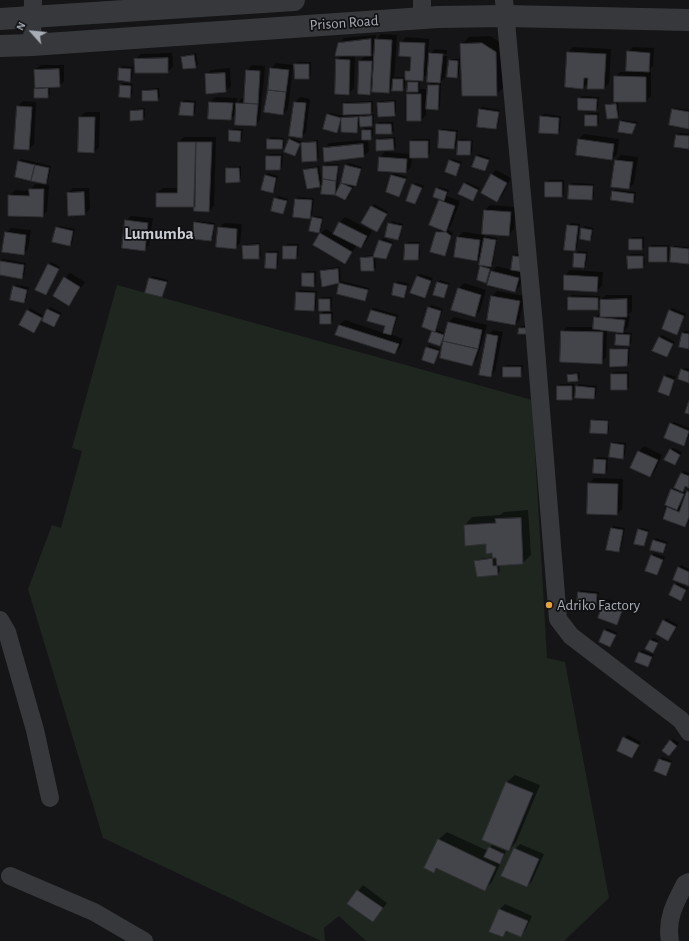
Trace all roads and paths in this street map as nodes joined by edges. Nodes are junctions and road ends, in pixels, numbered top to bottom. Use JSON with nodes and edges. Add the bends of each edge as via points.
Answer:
{"nodes":[{"id":1,"x":294,"y":0,"type":"edge"},
{"id":2,"x":505,"y":8,"type":"edge"},
{"id":3,"x":33,"y":9,"type":"edge"},
{"id":4,"x":422,"y":9,"type":"edge"},
{"id":5,"x":0,"y":20,"type":"edge"},
{"id":6,"x":689,"y":20,"type":"edge"},
{"id":7,"x":32,"y":45,"type":"junction"},
{"id":8,"x":0,"y":46,"type":"edge"},
{"id":9,"x":0,"y":620,"type":"edge"},
{"id":10,"x":689,"y":732,"type":"edge"},
{"id":11,"x":50,"y":798,"type":"dead end"},
{"id":12,"x":10,"y":876,"type":"dead end"},
{"id":13,"x":689,"y":882,"type":"edge"},
{"id":14,"x":144,"y":941,"type":"edge"},
{"id":15,"x":670,"y":941,"type":"edge"}],
"edges":[{"from":1,"to":3,"type":"street","name":"Prison Road"},
{"from":2,"to":4,"type":"street","name":"Prison Road"},
{"from":2,"to":6,"type":"street","name":"Prison Road"},
{"from":2,"to":10,"type":"street","via":[[558,619],[570,636],[681,720]]},
{"from":3,"to":5,"type":"street","name":"Prison Road"},
{"from":3,"to":7,"type":"street"},
{"from":4,"to":7,"type":"street","name":"Prison Road"},
{"from":7,"to":8,"type":"street","name":"Prison Road"},
{"from":9,"to":11,"type":"street","via":[[7,632],[16,662]]},
{"from":12,"to":14,"type":"street","via":[[94,912]]},
{"from":13,"to":15,"type":"street","via":[[685,884],[671,911],[668,930]]}]}
